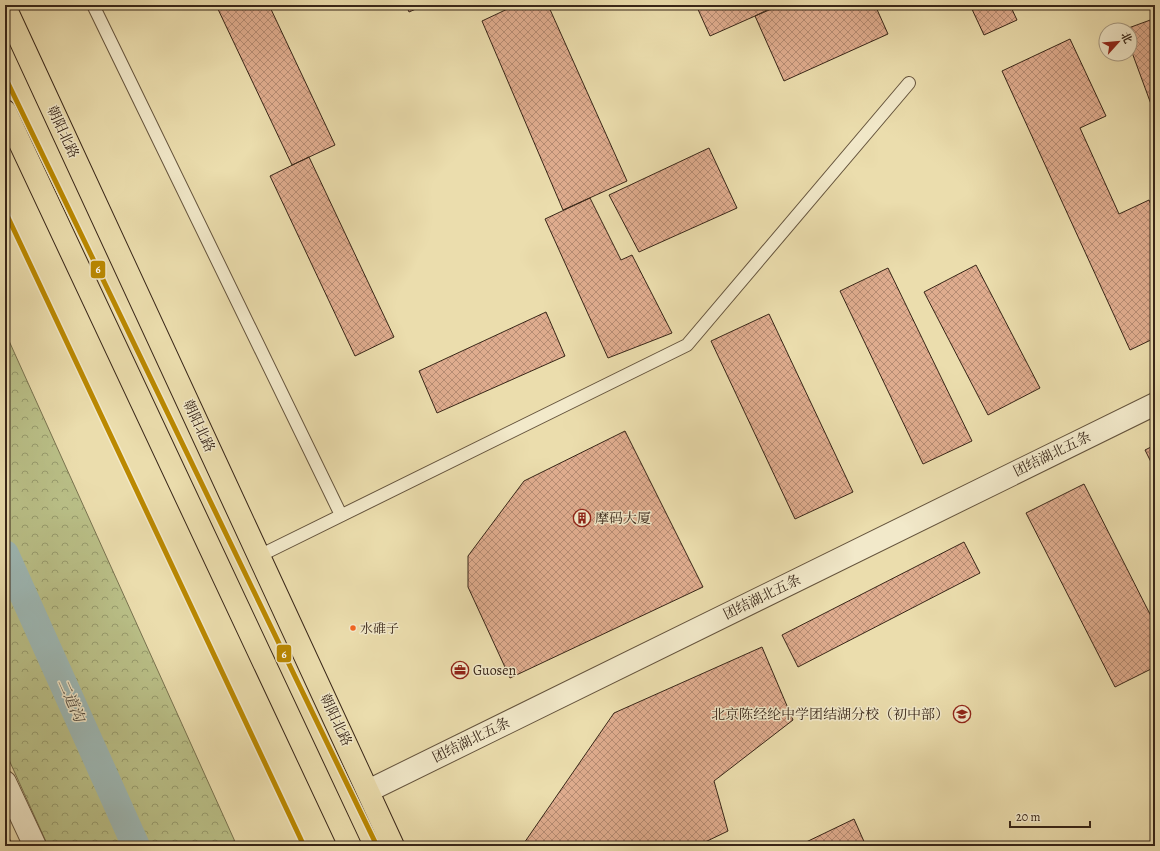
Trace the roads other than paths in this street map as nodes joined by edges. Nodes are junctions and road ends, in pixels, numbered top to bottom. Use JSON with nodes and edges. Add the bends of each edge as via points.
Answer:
{"nodes":[{"id":1,"x":93,"y":5,"type":"edge"},
{"id":2,"x":5,"y":7,"type":"edge"},
{"id":3,"x":909,"y":83,"type":"dead end"},
{"id":4,"x":5,"y":111,"type":"edge"},
{"id":5,"x":1155,"y":404,"type":"edge"},
{"id":6,"x":341,"y":515,"type":"junction"},
{"id":7,"x":259,"y":556,"type":"junction"},
{"id":8,"x":5,"y":782,"type":"edge"},
{"id":9,"x":368,"y":791,"type":"junction"},
{"id":10,"x":35,"y":846,"type":"edge"},
{"id":11,"x":350,"y":846,"type":"edge"},
{"id":12,"x":393,"y":846,"type":"edge"}],
"edges":[{"from":1,"to":6,"type":"lane"},
{"from":2,"to":7,"type":"main road","name":"朝阳北路"},
{"from":3,"to":6,"type":"lane","via":[[687,345]]},
{"from":4,"to":11,"type":"main road"},
{"from":5,"to":9,"type":"street","name":"团结湖北五条"},
{"from":6,"to":7,"type":"lane"},
{"from":7,"to":9,"type":"main road","name":"朝阳北路"},
{"from":8,"to":10,"type":"street"},
{"from":9,"to":12,"type":"main road","name":"朝阳北路"}]}
